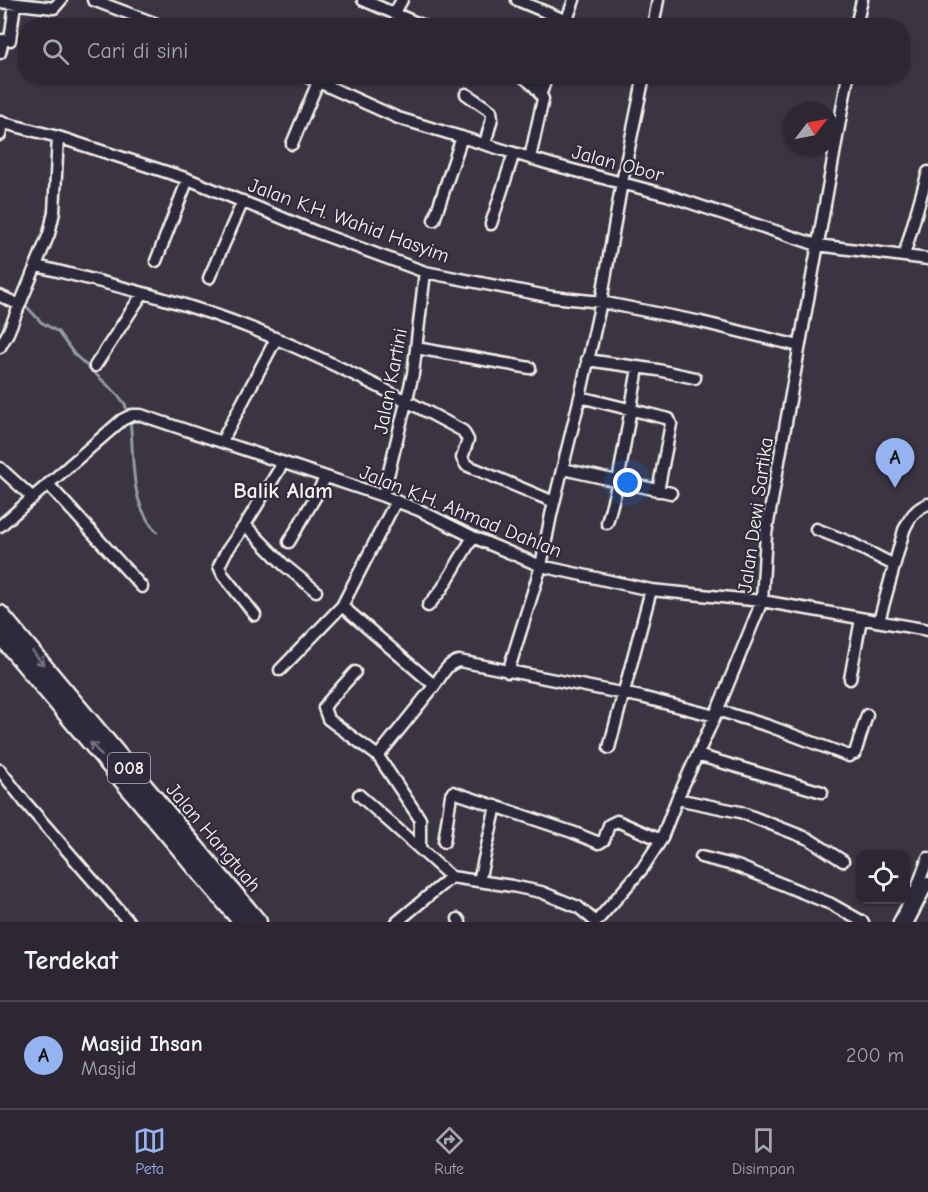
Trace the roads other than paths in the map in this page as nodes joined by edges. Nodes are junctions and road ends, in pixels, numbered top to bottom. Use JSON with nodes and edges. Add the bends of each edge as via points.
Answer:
{"nodes":[{"id":1,"x":61,"y":0,"type":"edge"},
{"id":2,"x":93,"y":0,"type":"edge"},
{"id":3,"x":363,"y":0,"type":"edge"},
{"id":4,"x":402,"y":0,"type":"edge"},
{"id":5,"x":517,"y":0,"type":"edge"},
{"id":6,"x":574,"y":0,"type":"edge"},
{"id":7,"x":658,"y":0,"type":"edge"},
{"id":8,"x":862,"y":0,"type":"edge"},
{"id":9,"x":0,"y":2,"type":"edge"},
{"id":10,"x":15,"y":4,"type":"junction"},
{"id":11,"x":395,"y":12,"type":"junction"},
{"id":12,"x":141,"y":18,"type":"edge"},
{"id":13,"x":407,"y":18,"type":"edge"},
{"id":14,"x":555,"y":18,"type":"edge"},
{"id":15,"x":568,"y":18,"type":"edge"},
{"id":16,"x":655,"y":18,"type":"edge"},
{"id":17,"x":858,"y":18,"type":"edge"},
{"id":18,"x":0,"y":53,"type":"edge"},
{"id":19,"x":317,"y":84,"type":"edge"},
{"id":20,"x":322,"y":84,"type":"edge"},
{"id":21,"x":531,"y":84,"type":"edge"},
{"id":22,"x":544,"y":84,"type":"edge"},
{"id":23,"x":642,"y":84,"type":"edge"},
{"id":24,"x":847,"y":84,"type":"edge"},
{"id":25,"x":541,"y":93,"type":"junction"},
{"id":26,"x":466,"y":94,"type":"dead end"},
{"id":27,"x":1,"y":122,"type":"edge"},
{"id":28,"x":0,"y":135,"type":"edge"},
{"id":29,"x":58,"y":137,"type":"junction"},
{"id":30,"x":462,"y":137,"type":"junction"},
{"id":31,"x":292,"y":144,"type":"dead end"},
{"id":32,"x":485,"y":144,"type":"junction"},
{"id":33,"x":514,"y":153,"type":"junction"},
{"id":34,"x":530,"y":158,"type":"junction"},
{"id":35,"x":928,"y":172,"type":"edge"},
{"id":36,"x":188,"y":179,"type":"junction"},
{"id":37,"x":622,"y":182,"type":"junction"},
{"id":38,"x":243,"y":201,"type":"junction"},
{"id":39,"x":434,"y":220,"type":"dead end"},
{"id":40,"x":491,"y":224,"type":"dead end"},
{"id":41,"x":817,"y":245,"type":"junction"},
{"id":42,"x":904,"y":256,"type":"junction"},
{"id":43,"x":928,"y":259,"type":"edge"},
{"id":44,"x":156,"y":261,"type":"dead end"},
{"id":45,"x":37,"y":266,"type":"junction"},
{"id":46,"x":425,"y":272,"type":"junction"},
{"id":47,"x":209,"y":278,"type":"dead end"},
{"id":48,"x":143,"y":293,"type":"junction"},
{"id":49,"x":0,"y":296,"type":"edge"},
{"id":50,"x":601,"y":302,"type":"junction"},
{"id":51,"x":20,"y":304,"type":"junction"},
{"id":52,"x":276,"y":339,"type":"junction"},
{"id":53,"x":799,"y":346,"type":"junction"},
{"id":54,"x":0,"y":347,"type":"edge"},
{"id":55,"x":416,"y":348,"type":"junction"},
{"id":56,"x":587,"y":360,"type":"junction"},
{"id":57,"x":95,"y":366,"type":"dead end"},
{"id":58,"x":530,"y":368,"type":"dead end"},
{"id":59,"x":638,"y":368,"type":"junction"},
{"id":60,"x":695,"y":378,"type":"dead end"},
{"id":61,"x":580,"y":397,"type":"junction"},
{"id":62,"x":406,"y":400,"type":"junction"},
{"id":63,"x":630,"y":409,"type":"junction"},
{"id":64,"x":222,"y":441,"type":"junction"},
{"id":65,"x":283,"y":463,"type":"junction"},
{"id":66,"x":0,"y":468,"type":"edge"},
{"id":67,"x":563,"y":469,"type":"junction"},
{"id":68,"x":325,"y":478,"type":"junction"},
{"id":69,"x":618,"y":482,"type":"junction"},
{"id":70,"x":48,"y":483,"type":"junction"},
{"id":71,"x":658,"y":491,"type":"junction"},
{"id":72,"x":670,"y":493,"type":"dead end"},
{"id":73,"x":383,"y":496,"type":"junction"},
{"id":74,"x":33,"y":498,"type":"junction"},
{"id":75,"x":396,"y":501,"type":"junction"},
{"id":76,"x":554,"y":502,"type":"junction"},
{"id":77,"x":928,"y":504,"type":"edge"},
{"id":78,"x":607,"y":523,"type":"dead end"},
{"id":79,"x":244,"y":525,"type":"junction"},
{"id":80,"x":0,"y":526,"type":"edge"},
{"id":81,"x":816,"y":529,"type":"dead end"},
{"id":82,"x":473,"y":537,"type":"junction"},
{"id":83,"x":289,"y":542,"type":"dead end"},
{"id":84,"x":894,"y":565,"type":"junction"},
{"id":85,"x":541,"y":566,"type":"junction"},
{"id":86,"x":142,"y":587,"type":"dead end"},
{"id":87,"x":651,"y":590,"type":"junction"},
{"id":88,"x":316,"y":591,"type":"dead end"},
{"id":89,"x":762,"y":601,"type":"junction"},
{"id":90,"x":342,"y":606,"type":"junction"},
{"id":91,"x":428,"y":606,"type":"dead end"},
{"id":92,"x":255,"y":615,"type":"dead end"},
{"id":93,"x":861,"y":619,"type":"junction"},
{"id":94,"x":879,"y":621,"type":"junction"},
{"id":95,"x":3,"y":627,"type":"edge"},
{"id":96,"x":928,"y":630,"type":"edge"},
{"id":97,"x":280,"y":670,"type":"dead end"},
{"id":98,"x":355,"y":672,"type":"dead end"},
{"id":99,"x":508,"y":672,"type":"junction"},
{"id":100,"x":850,"y":679,"type":"dead end"},
{"id":101,"x":435,"y":685,"type":"junction"},
{"id":102,"x":625,"y":694,"type":"junction"},
{"id":103,"x":716,"y":713,"type":"junction"},
{"id":104,"x":867,"y":715,"type":"dead end"},
{"id":105,"x":609,"y":748,"type":"dead end"},
{"id":106,"x":697,"y":755,"type":"junction"},
{"id":107,"x":378,"y":756,"type":"junction"},
{"id":108,"x":0,"y":770,"type":"edge"},
{"id":109,"x":822,"y":792,"type":"dead end"},
{"id":110,"x":359,"y":795,"type":"dead end"},
{"id":111,"x":677,"y":799,"type":"junction"},
{"id":112,"x":496,"y":806,"type":"junction"},
{"id":113,"x":661,"y":840,"type":"junction"},
{"id":114,"x":444,"y":842,"type":"dead end"},
{"id":115,"x":420,"y":849,"type":"junction"},
{"id":116,"x":701,"y":857,"type":"dead end"},
{"id":117,"x":928,"y":858,"type":"edge"},
{"id":118,"x":843,"y":861,"type":"dead end"},
{"id":119,"x":451,"y":877,"type":"junction"},
{"id":120,"x":479,"y":881,"type":"junction"},
{"id":121,"x":928,"y":883,"type":"edge"},
{"id":122,"x":129,"y":922,"type":"edge"},
{"id":123,"x":242,"y":922,"type":"edge"},
{"id":124,"x":258,"y":922,"type":"edge"},
{"id":125,"x":397,"y":922,"type":"edge"},
{"id":126,"x":596,"y":922,"type":"edge"},
{"id":127,"x":863,"y":922,"type":"edge"},
{"id":128,"x":899,"y":922,"type":"edge"},
{"id":129,"x":909,"y":922,"type":"edge"}],
"edges":[{"from":1,"to":10,"type":"street","via":[[54,8]]},
{"from":2,"to":12,"type":"street"},
{"from":3,"to":11,"type":"street"},
{"from":4,"to":11,"type":"street"},
{"from":5,"to":14,"type":"street"},
{"from":6,"to":15,"type":"street"},
{"from":7,"to":16,"type":"street"},
{"from":8,"to":17,"type":"street"},
{"from":9,"to":10,"type":"street"},
{"from":10,"to":18,"type":"street","via":[[10,40],[3,40]]},
{"from":11,"to":13,"type":"street"},
{"from":19,"to":31,"type":"street"},
{"from":20,"to":30,"type":"street","name":"Jalan Obor","via":[[398,118]]},
{"from":21,"to":25,"type":"street"},
{"from":22,"to":25,"type":"street"},
{"from":23,"to":37,"type":"street"},
{"from":24,"to":41,"type":"street","name":"Jalan Dewi Sartika"},
{"from":25,"to":34,"type":"street","via":[[543,105]]},
{"from":26,"to":32,"type":"street","via":[[491,111]]},
{"from":27,"to":28,"type":"street"},
{"from":27,"to":29,"type":"street","name":"Jalan K.H. Wahid Hasyim"},
{"from":29,"to":36,"type":"street","name":"Jalan K.H. Wahid Hasyim"},
{"from":29,"to":45,"type":"street","via":[[54,212]]},
{"from":30,"to":32,"type":"street","name":"Jalan Obor"},
{"from":30,"to":39,"type":"street"},
{"from":32,"to":33,"type":"street","name":"Jalan Obor"},
{"from":33,"to":34,"type":"street","name":"Jalan Obor"},
{"from":33,"to":40,"type":"street"},
{"from":34,"to":37,"type":"street","name":"Jalan Obor"},
{"from":35,"to":42,"type":"street"},
{"from":36,"to":38,"type":"street","name":"Jalan K.H. Wahid Hasyim"},
{"from":36,"to":44,"type":"street"},
{"from":37,"to":41,"type":"street","name":"Jalan Obor"},
{"from":37,"to":50,"type":"street"},
{"from":38,"to":46,"type":"street","name":"Jalan K.H. Wahid Hasyim"},
{"from":38,"to":47,"type":"street"},
{"from":41,"to":42,"type":"street","name":"Jalan Obor"},
{"from":41,"to":53,"type":"street","name":"Jalan Dewi Sartika"},
{"from":42,"to":43,"type":"street","name":"Jalan Obor"},
{"from":45,"to":48,"type":"street"},
{"from":45,"to":51,"type":"street"},
{"from":46,"to":50,"type":"street","name":"Jalan K.H. Wahid Hasyim","via":[[552,297]]},
{"from":46,"to":55,"type":"street","name":"Jalan Kartini"},
{"from":48,"to":52,"type":"street"},
{"from":48,"to":57,"type":"street"},
{"from":49,"to":51,"type":"street"},
{"from":50,"to":53,"type":"street","name":"Jalan K.H. Wahid Hasyim"},
{"from":50,"to":56,"type":"street"},
{"from":51,"to":54,"type":"street"},
{"from":52,"to":62,"type":"street"},
{"from":52,"to":64,"type":"street"},
{"from":53,"to":89,"type":"street","name":"Jalan Dewi Sartika","via":[[766,534]]},
{"from":55,"to":58,"type":"street"},
{"from":55,"to":62,"type":"street","name":"Jalan Kartini"},
{"from":56,"to":59,"type":"street"},
{"from":56,"to":61,"type":"street"},
{"from":59,"to":60,"type":"street"},
{"from":59,"to":63,"type":"street"},
{"from":61,"to":63,"type":"street"},
{"from":61,"to":67,"type":"street"},
{"from":62,"to":73,"type":"street","name":"Jalan Kartini"},
{"from":62,"to":76,"type":"street","via":[[463,431],[468,440],[462,458],[466,465]]},
{"from":63,"to":69,"type":"street"},
{"from":63,"to":71,"type":"street","via":[[670,421]]},
{"from":64,"to":65,"type":"street","name":"Jalan K.H. Ahmad Dahlan"},
{"from":64,"to":70,"type":"street","name":"Jalan K.H. Ahmad Dahlan","via":[[141,415],[127,418]]},
{"from":65,"to":68,"type":"street","name":"Jalan K.H. Ahmad Dahlan"},
{"from":65,"to":79,"type":"street"},
{"from":66,"to":74,"type":"street"},
{"from":67,"to":69,"type":"street"},
{"from":67,"to":76,"type":"street"},
{"from":68,"to":73,"type":"street","name":"Jalan K.H. Ahmad Dahlan"},
{"from":68,"to":83,"type":"street"},
{"from":69,"to":71,"type":"street"},
{"from":69,"to":78,"type":"street"},
{"from":70,"to":74,"type":"street","name":"Jalan K.H. Ahmad Dahlan"},
{"from":70,"to":86,"type":"street"},
{"from":71,"to":72,"type":"street"},
{"from":73,"to":75,"type":"street","name":"Jalan K.H. Ahmad Dahlan"},
{"from":74,"to":80,"type":"street","name":"Jalan K.H. Ahmad Dahlan"},
{"from":75,"to":82,"type":"street","name":"Jalan K.H. Ahmad Dahlan"},
{"from":75,"to":90,"type":"street"},
{"from":76,"to":85,"type":"street"},
{"from":77,"to":84,"type":"street","via":[[910,516]]},
{"from":79,"to":88,"type":"street","via":[[284,566]]},
{"from":79,"to":92,"type":"street","via":[[219,566]]},
{"from":81,"to":84,"type":"street"},
{"from":82,"to":85,"type":"street","name":"Jalan K.H. Ahmad Dahlan"},
{"from":82,"to":91,"type":"street"},
{"from":84,"to":94,"type":"street"},
{"from":85,"to":87,"type":"street","name":"Jalan K.H. Ahmad Dahlan"},
{"from":85,"to":99,"type":"street"},
{"from":87,"to":89,"type":"street","name":"Jalan K.H. Ahmad Dahlan"},
{"from":87,"to":102,"type":"street"},
{"from":89,"to":93,"type":"street","name":"Jalan K.H. Ahmad Dahlan"},
{"from":89,"to":103,"type":"street","name":"Jalan Dewi Sartika"},
{"from":90,"to":97,"type":"street"},
{"from":90,"to":101,"type":"street"},
{"from":93,"to":94,"type":"street","name":"Jalan K.H. Ahmad Dahlan"},
{"from":93,"to":100,"type":"street"},
{"from":94,"to":96,"type":"street","name":"Jalan K.H. Ahmad Dahlan"},
{"from":123,"to":95,"type":"highway","name":"Jalan Hangtuah","number":"008","one_way":true},
{"from":95,"to":124,"type":"highway","name":"Jalan Hangtuah","number":"008","one_way":true},
{"from":98,"to":107,"type":"street","via":[[328,702],[325,714]]},
{"from":99,"to":101,"type":"street","via":[[456,661]]},
{"from":99,"to":102,"type":"street"},
{"from":101,"to":107,"type":"street"},
{"from":102,"to":103,"type":"street"},
{"from":102,"to":105,"type":"street"},
{"from":103,"to":104,"type":"street","via":[[769,726],[849,756],[855,753]]},
{"from":103,"to":106,"type":"street","name":"Jalan Dewi Sartika"},
{"from":106,"to":109,"type":"street"},
{"from":106,"to":111,"type":"street","name":"Jalan Dewi Sartika"},
{"from":107,"to":115,"type":"street","via":[[420,819]]},
{"from":108,"to":122,"type":"street"},
{"from":110,"to":115,"type":"street"},
{"from":111,"to":113,"type":"street","name":"Jalan Dewi Sartika"},
{"from":111,"to":118,"type":"street","via":[[740,812],[808,839]]},
{"from":112,"to":113,"type":"street","via":[[599,843],[603,842],[609,825],[617,821]]},
{"from":112,"to":114,"type":"street","via":[[452,793]]},
{"from":112,"to":120,"type":"street"},
{"from":113,"to":126,"type":"street","name":"Jalan Dewi Sartika","via":[[642,869]]},
{"from":115,"to":119,"type":"street"},
{"from":116,"to":127,"type":"street","via":[[737,866],[831,903]]},
{"from":117,"to":128,"type":"street"},
{"from":119,"to":120,"type":"street"},
{"from":119,"to":125,"type":"street"},
{"from":120,"to":126,"type":"street","via":[[541,892],[578,907]]},
{"from":121,"to":129,"type":"street"}]}
